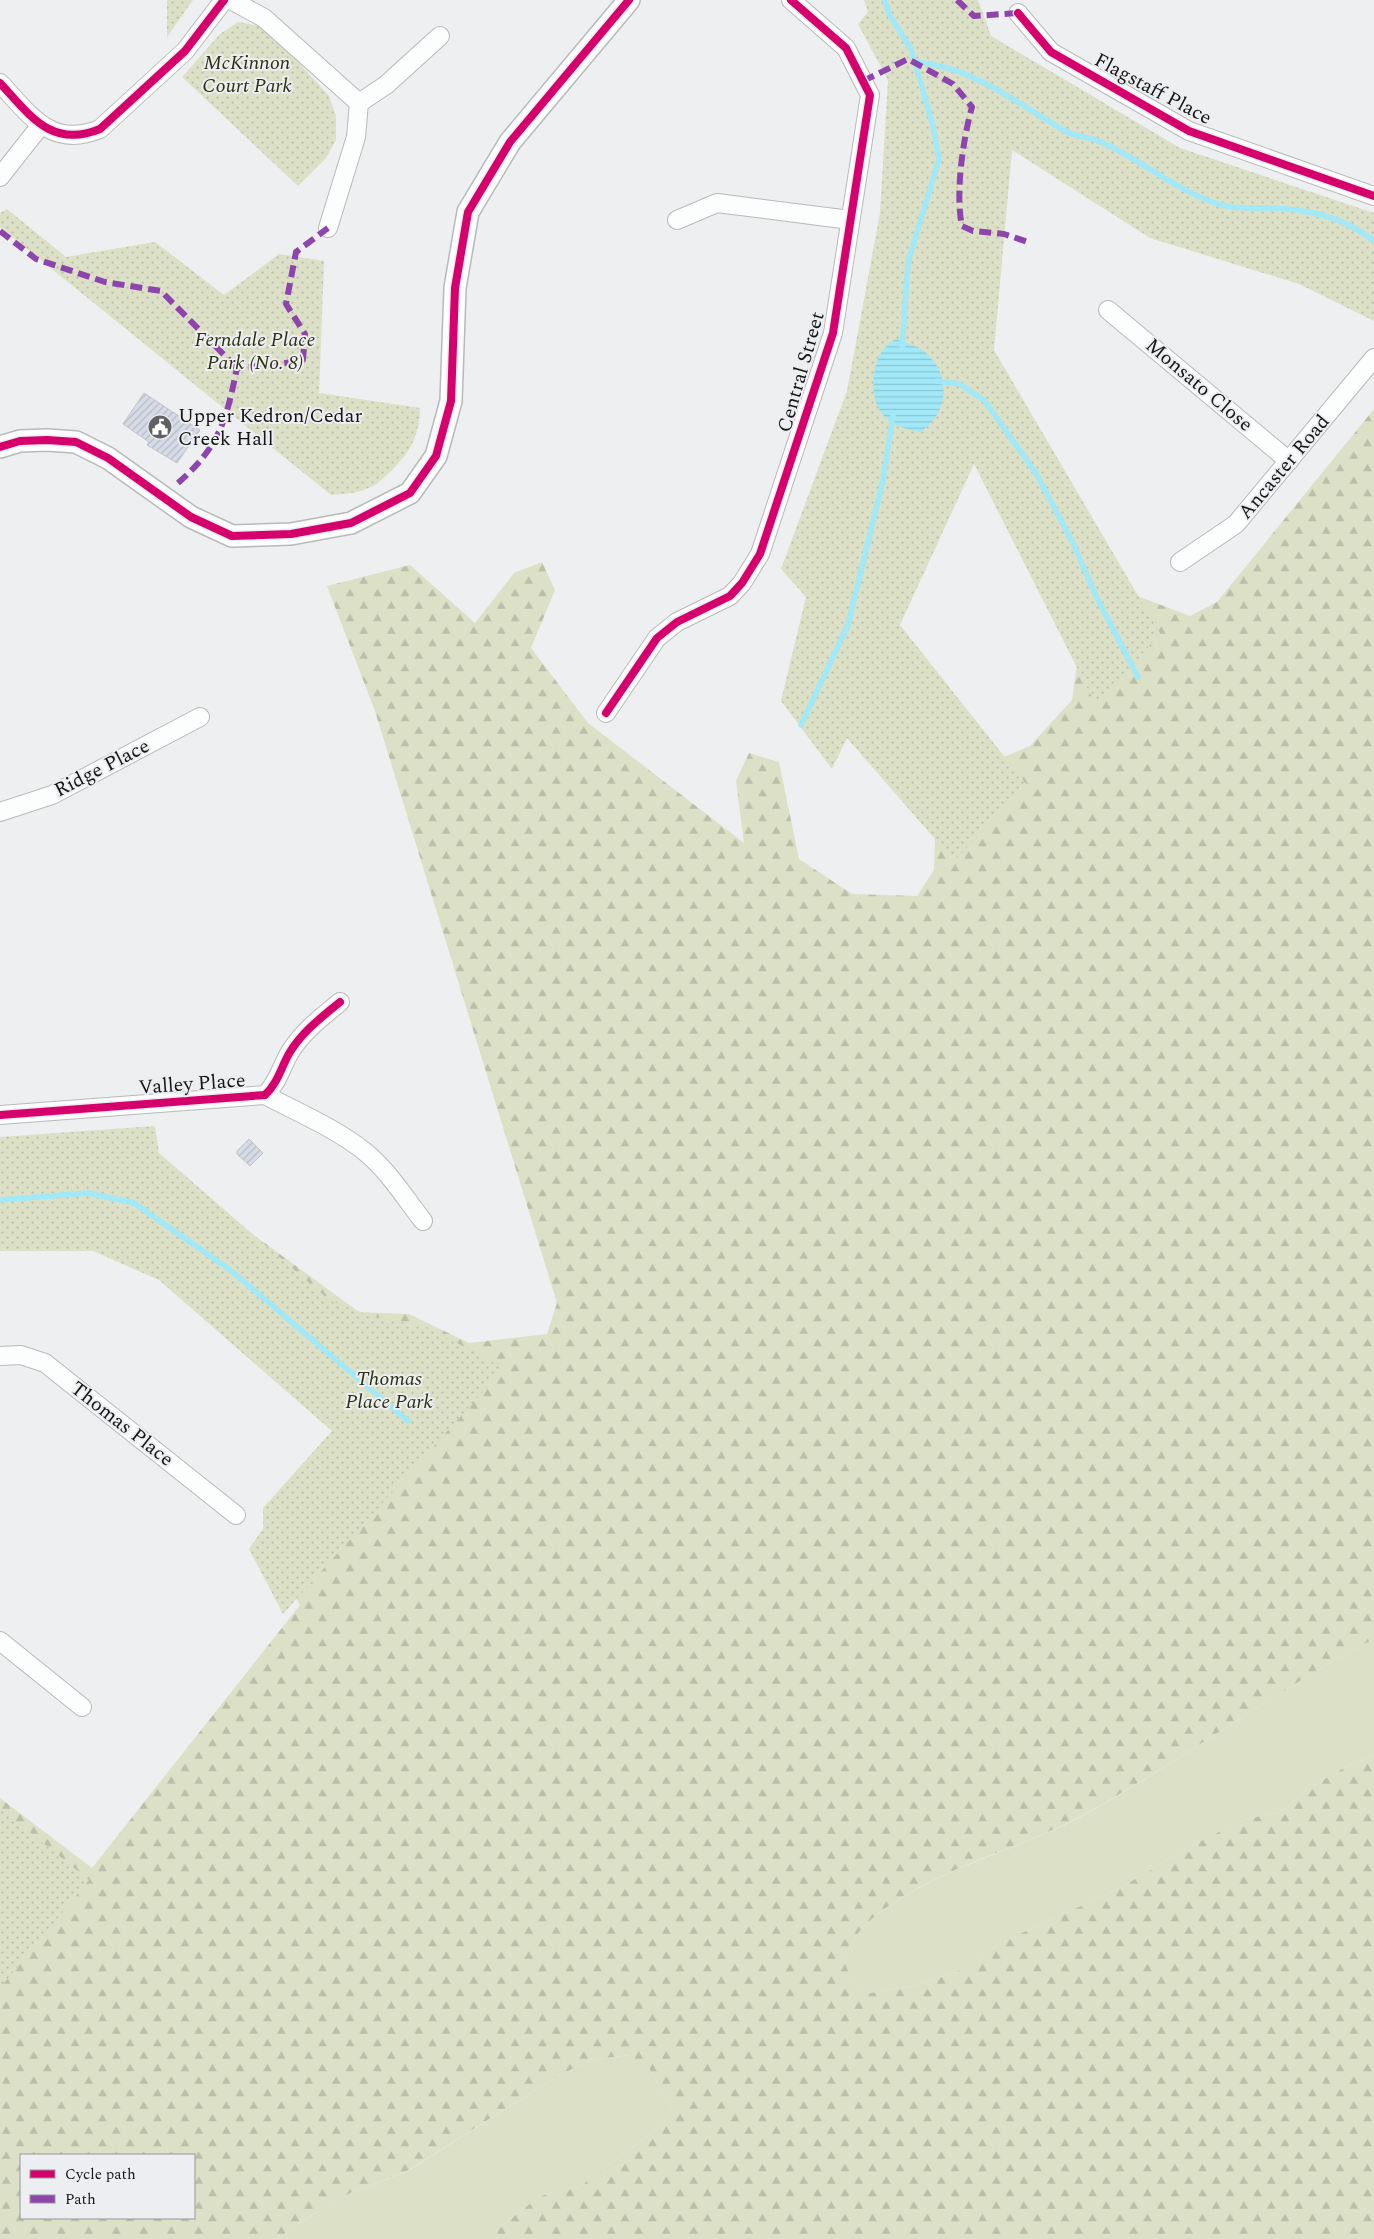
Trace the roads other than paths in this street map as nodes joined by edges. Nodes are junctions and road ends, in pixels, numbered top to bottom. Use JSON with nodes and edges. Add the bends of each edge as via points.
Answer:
{"nodes":[{"id":1,"x":224,"y":0,"type":"edge"},
{"id":2,"x":231,"y":0,"type":"edge"},
{"id":3,"x":629,"y":0,"type":"edge"},
{"id":4,"x":791,"y":0,"type":"edge"},
{"id":5,"x":1018,"y":14,"type":"dead end"},
{"id":6,"x":440,"y":36,"type":"dead end"},
{"id":7,"x":0,"y":83,"type":"edge"},
{"id":8,"x":359,"y":103,"type":"junction"},
{"id":9,"x":41,"y":125,"type":"junction"},
{"id":10,"x":0,"y":177,"type":"edge"},
{"id":11,"x":1374,"y":196,"type":"edge"},
{"id":12,"x":677,"y":220,"type":"dead end"},
{"id":13,"x":850,"y":220,"type":"junction"},
{"id":14,"x":328,"y":228,"type":"dead end"},
{"id":15,"x":1108,"y":310,"type":"dead end"},
{"id":16,"x":1374,"y":358,"type":"edge"},
{"id":17,"x":0,"y":447,"type":"edge"},
{"id":18,"x":1290,"y":461,"type":"junction"},
{"id":19,"x":1180,"y":562,"type":"dead end"},
{"id":20,"x":606,"y":713,"type":"dead end"},
{"id":21,"x":200,"y":717,"type":"dead end"},
{"id":22,"x":0,"y":812,"type":"edge"},
{"id":23,"x":340,"y":1002,"type":"dead end"},
{"id":24,"x":264,"y":1095,"type":"junction"},
{"id":25,"x":0,"y":1115,"type":"edge"},
{"id":26,"x":424,"y":1221,"type":"dead end"},
{"id":27,"x":0,"y":1356,"type":"edge"},
{"id":28,"x":236,"y":1514,"type":"dead end"},
{"id":29,"x":0,"y":1641,"type":"edge"},
{"id":30,"x":82,"y":1707,"type":"dead end"}],
"edges":[{"from":1,"to":9,"type":"street","via":[[185,51],[100,129],[75,136]]},
{"from":2,"to":8,"type":"street","via":[[264,18]]},
{"from":3,"to":17,"type":"street","via":[[510,142],[468,212],[455,288],[451,401],[436,456],[410,493],[351,523],[291,534],[232,536],[191,517],[108,458],[76,442],[20,441]]},
{"from":4,"to":13,"type":"street","name":"Central Street","via":[[846,48],[870,95]]},
{"from":5,"to":11,"type":"street","name":"Flagstaff Place","via":[[1051,52],[1189,131]]},
{"from":6,"to":8,"type":"street","via":[[386,86]]},
{"from":7,"to":9,"type":"street"},
{"from":8,"to":14,"type":"street","via":[[356,137]]},
{"from":9,"to":10,"type":"street"},
{"from":12,"to":13,"type":"street","via":[[717,202]]},
{"from":13,"to":20,"type":"street","name":"Central Street","via":[[833,333],[760,554],[730,596],[676,622],[657,638]]},
{"from":15,"to":18,"type":"street","name":"Monsato Close"},
{"from":16,"to":18,"type":"street","name":"Ancaster Road"},
{"from":18,"to":19,"type":"street","name":"Ancaster Road","via":[[1236,524]]},
{"from":21,"to":22,"type":"street","name":"Ridge Place","via":[[52,795]]},
{"from":23,"to":24,"type":"street","name":"Valley Place","via":[[308,1029],[290,1052],[274,1086]]},
{"from":24,"to":25,"type":"street","name":"Valley Place"},
{"from":24,"to":26,"type":"street","via":[[365,1152]]},
{"from":27,"to":28,"type":"street","name":"Thomas Place","via":[[21,1355],[45,1363]]},
{"from":29,"to":30,"type":"street"}]}
